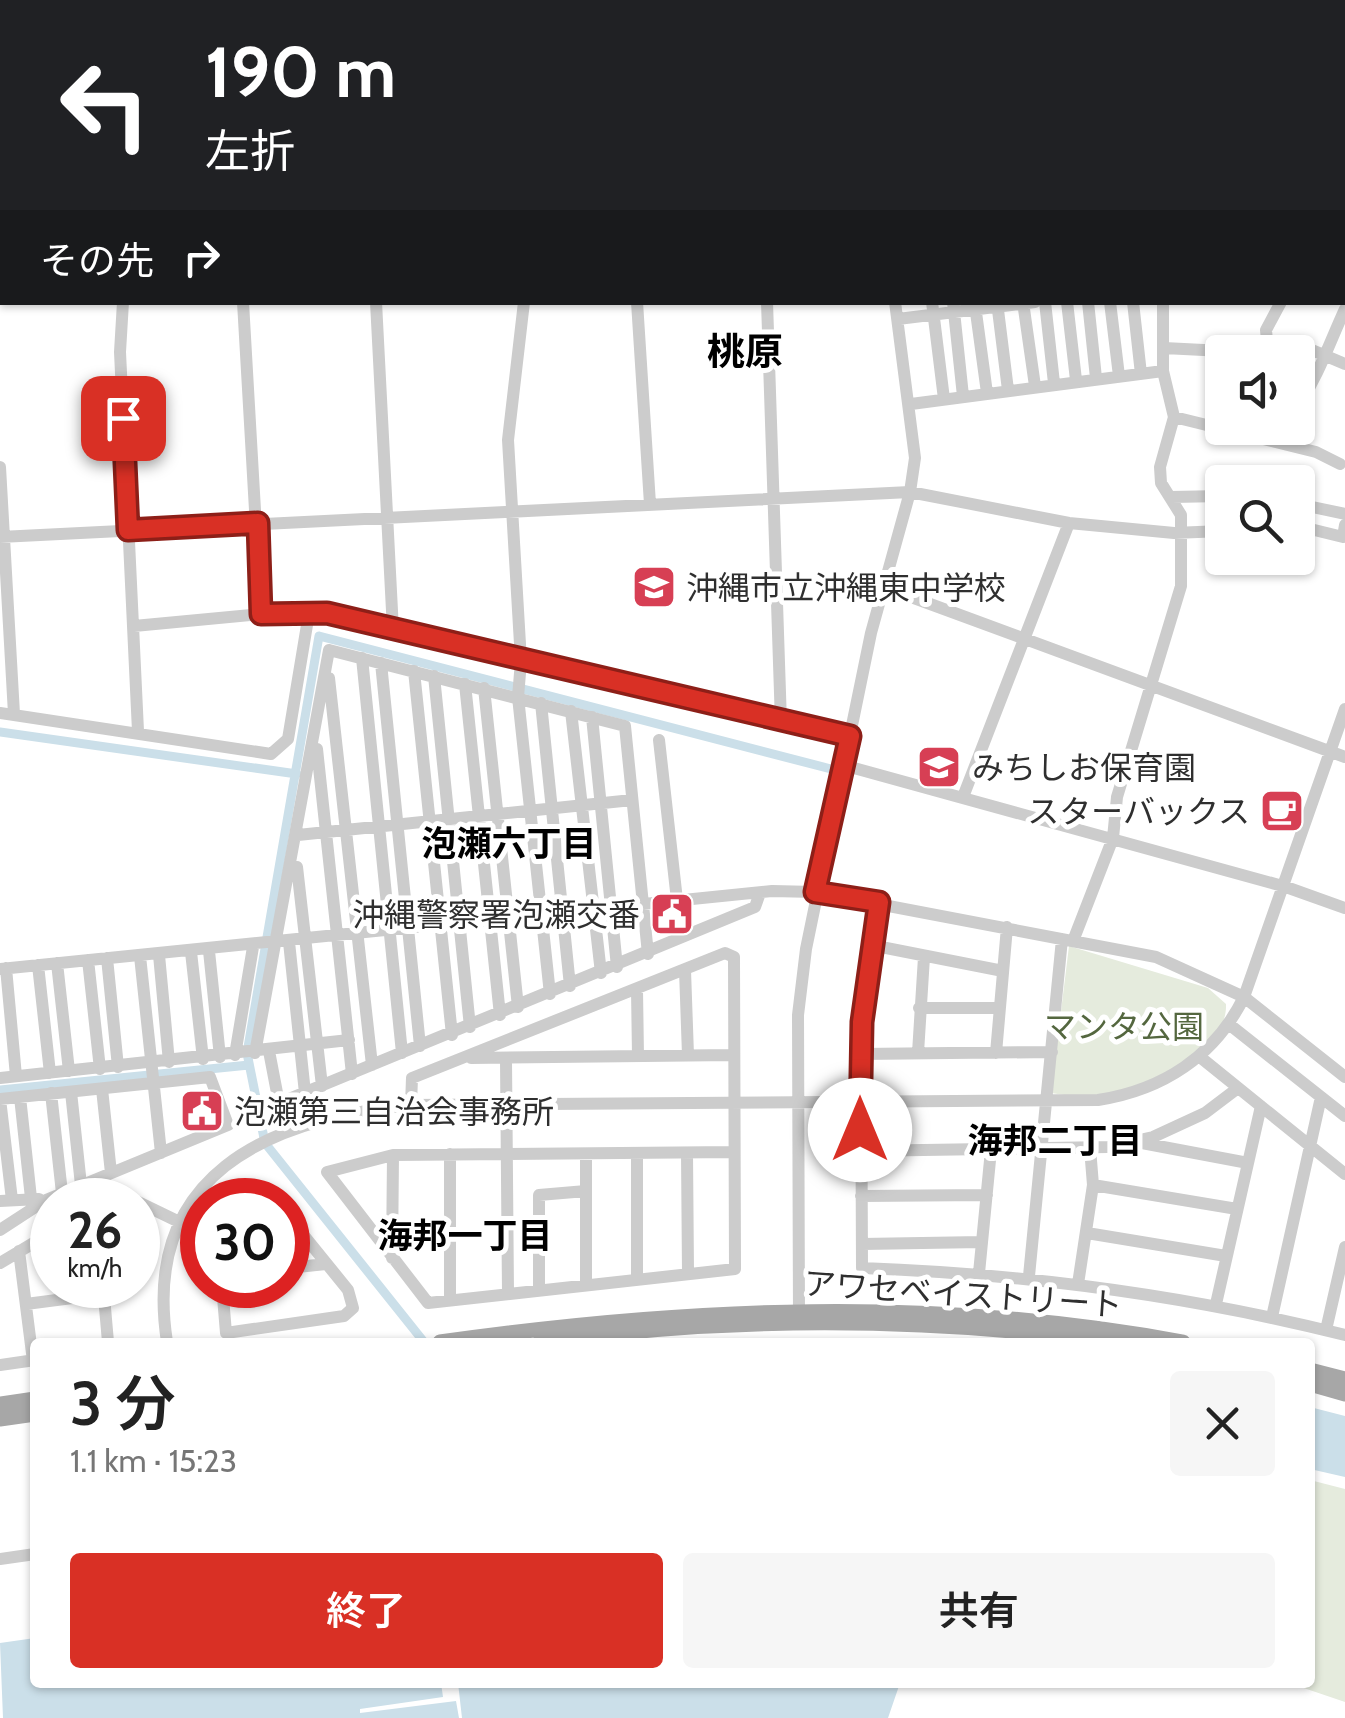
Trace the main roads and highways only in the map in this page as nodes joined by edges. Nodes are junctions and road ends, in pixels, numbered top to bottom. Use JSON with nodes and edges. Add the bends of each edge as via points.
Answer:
{"nodes":[{"id":1,"x":799,"y":1316,"type":"junction"},
{"id":2,"x":481,"y":1338,"type":"edge"},
{"id":3,"x":579,"y":1338,"type":"edge"},
{"id":4,"x":1076,"y":1338,"type":"edge"},
{"id":5,"x":1156,"y":1338,"type":"edge"},
{"id":6,"x":1315,"y":1371,"type":"edge"},
{"id":7,"x":1345,"y":1379,"type":"edge"},
{"id":8,"x":1315,"y":1385,"type":"edge"},
{"id":9,"x":1345,"y":1394,"type":"edge"},
{"id":10,"x":30,"y":1400,"type":"edge"},
{"id":11,"x":0,"y":1404,"type":"edge"},
{"id":12,"x":30,"y":1415,"type":"edge"},
{"id":13,"x":0,"y":1419,"type":"edge"}],
"edges":[{"from":1,"to":2,"type":"main road","name":"アワセベイストリート","via":[[675,1316]]},
{"from":1,"to":3,"type":"main road","name":"アワセベイストリート"},
{"from":1,"to":4,"type":"main road","name":"アワセベイストリート"},
{"from":1,"to":5,"type":"main road","name":"アワセベイストリート","via":[[1036,1320]]},
{"from":6,"to":7,"type":"main road"},
{"from":8,"to":9,"type":"main road"},
{"from":10,"to":11,"type":"main road"},
{"from":12,"to":13,"type":"main road"}]}
